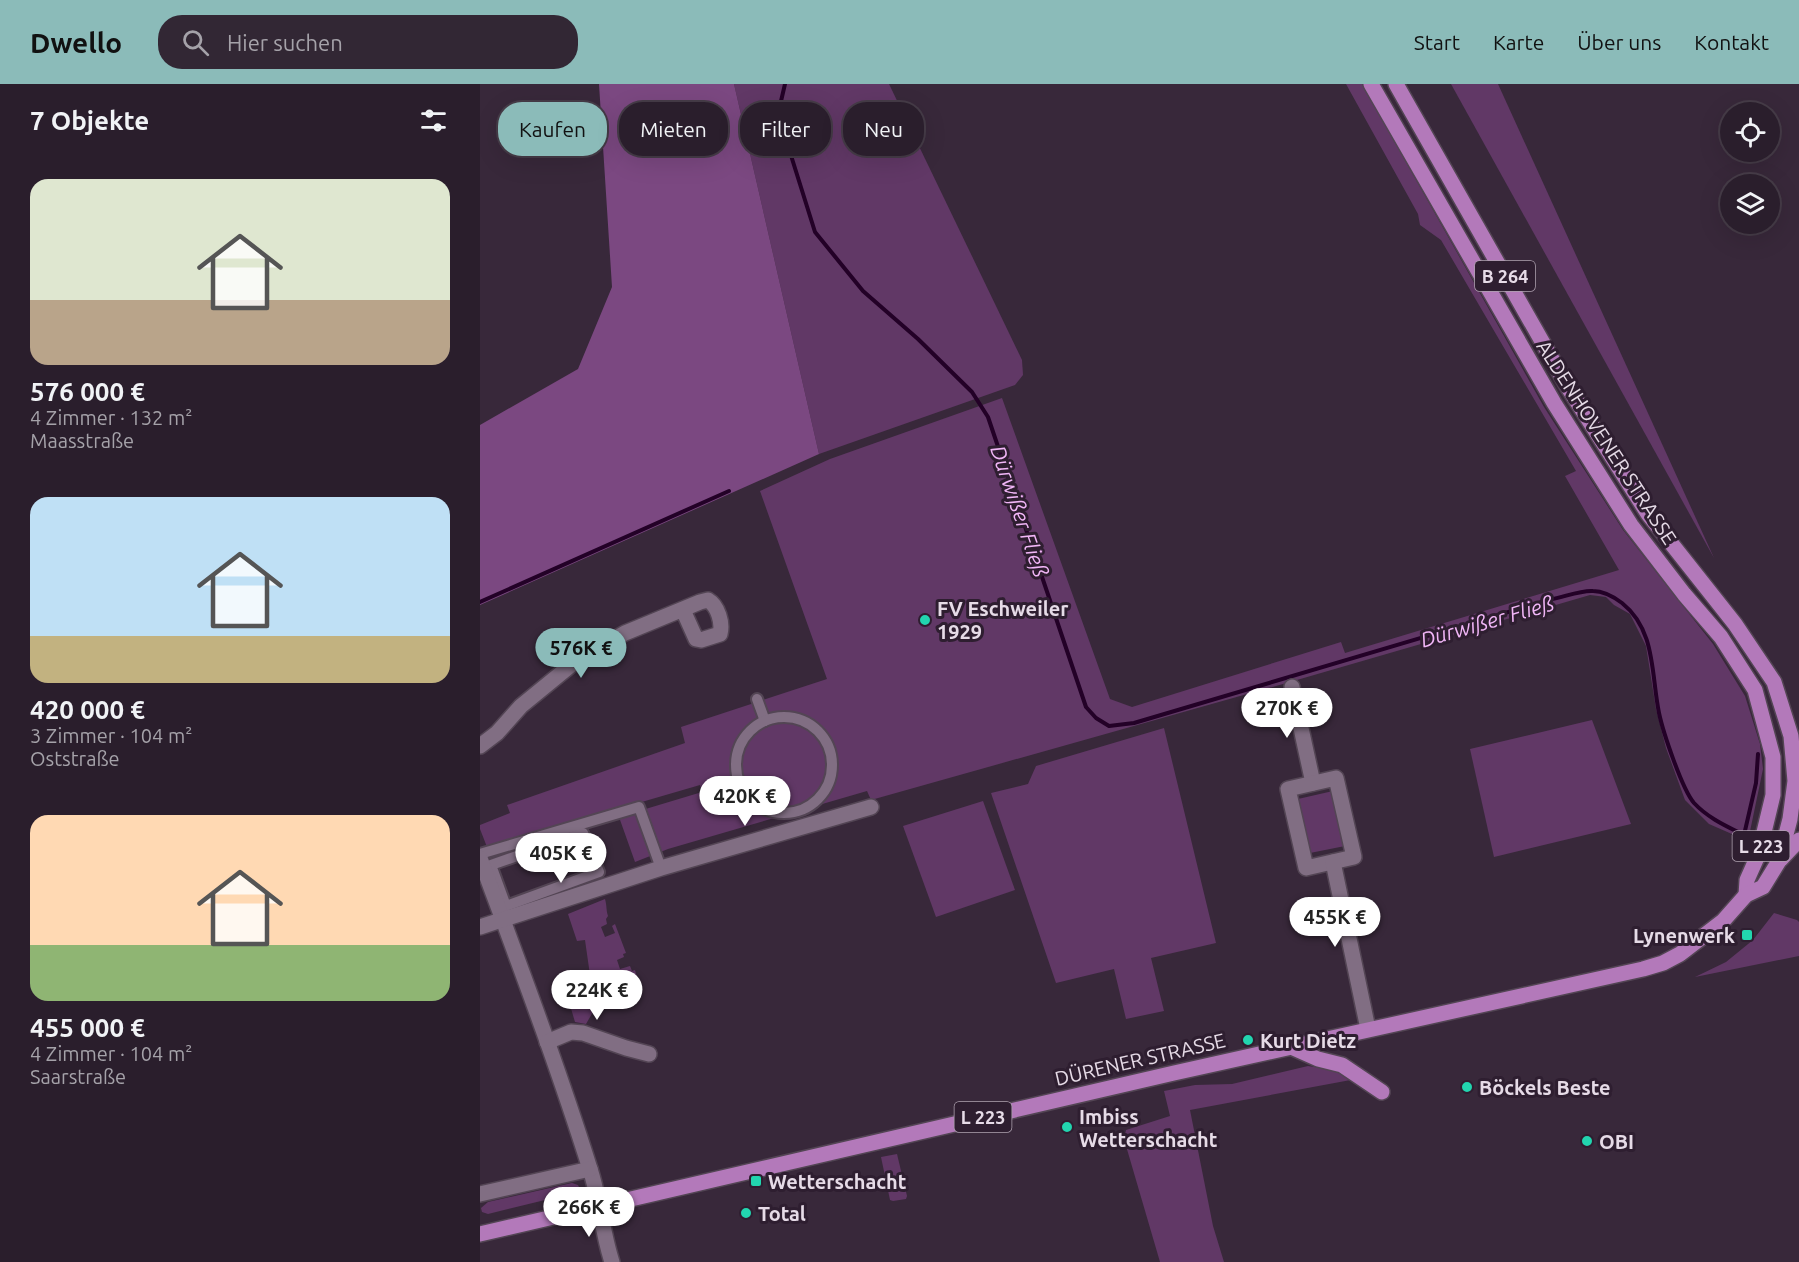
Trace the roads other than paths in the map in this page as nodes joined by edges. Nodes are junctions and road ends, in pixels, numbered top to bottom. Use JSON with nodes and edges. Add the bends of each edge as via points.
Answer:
{"nodes":[{"id":1,"x":1371,"y":84,"type":"edge"},
{"id":2,"x":1396,"y":84,"type":"edge"},
{"id":3,"x":683,"y":610,"type":"dead end"},
{"id":4,"x":1292,"y":687,"type":"dead end"},
{"id":5,"x":757,"y":699,"type":"dead end"},
{"id":6,"x":765,"y":721,"type":"junction"},
{"id":7,"x":480,"y":746,"type":"edge"},
{"id":8,"x":1774,"y":779,"type":"junction"},
{"id":9,"x":1797,"y":781,"type":"edge"},
{"id":10,"x":1313,"y":783,"type":"junction"},
{"id":11,"x":1773,"y":795,"type":"junction"},
{"id":12,"x":1796,"y":798,"type":"edge"},
{"id":13,"x":871,"y":807,"type":"dead end"},
{"id":14,"x":797,"y":812,"type":"junction"},
{"id":15,"x":803,"y":827,"type":"junction"},
{"id":16,"x":572,"y":832,"type":"junction"},
{"id":17,"x":1799,"y":840,"type":"edge"},
{"id":18,"x":480,"y":854,"type":"edge"},
{"id":19,"x":480,"y":858,"type":"edge"},
{"id":20,"x":1779,"y":861,"type":"junction"},
{"id":21,"x":1333,"y":862,"type":"junction"},
{"id":22,"x":661,"y":868,"type":"junction"},
{"id":23,"x":591,"y":883,"type":"junction"},
{"id":24,"x":1746,"y":895,"type":"junction"},
{"id":25,"x":503,"y":921,"type":"junction"},
{"id":26,"x":480,"y":927,"type":"edge"},
{"id":27,"x":1368,"y":1029,"type":"junction"},
{"id":28,"x":547,"y":1042,"type":"junction"},
{"id":29,"x":1291,"y":1047,"type":"junction"},
{"id":30,"x":649,"y":1054,"type":"dead end"},
{"id":31,"x":1382,"y":1092,"type":"dead end"},
{"id":32,"x":591,"y":1169,"type":"junction"},
{"id":33,"x":480,"y":1194,"type":"edge"},
{"id":34,"x":600,"y":1206,"type":"junction"},
{"id":35,"x":480,"y":1234,"type":"edge"},
{"id":36,"x":612,"y":1262,"type":"edge"}],
"edges":[{"from":1,"to":8,"type":"main road","name":"ALDENHOVENER STRASSE","number":"B 264","via":[[1554,403],[1625,516],[1721,637],[1755,690],[1770,742]]},
{"from":2,"to":9,"type":"main road","name":"ALDENHOVENER STRASSE","number":"B 264","via":[[1611,456],[1648,514],[1735,624],[1774,682],[1791,736]]},
{"from":3,"to":7,"type":"street","via":[[625,633],[576,662],[521,706]]},
{"from":4,"to":10,"type":"street"},
{"from":5,"to":6,"type":"street"},
{"from":6,"to":14,"type":"street","via":[[741,743],[738,778],[745,793],[761,808],[784,814]]},
{"from":6,"to":14,"type":"street","via":[[779,717],[810,724],[827,743],[833,760],[826,790],[812,805]]},
{"from":8,"to":9,"type":"main road"},
{"from":8,"to":11,"type":"main road","name":"ALDENHOVENER STRASSE","number":"B 264"},
{"from":9,"to":12,"type":"main road","name":"ALDENHOVENER STRASSE","number":"L 223"},
{"from":10,"to":21,"type":"street","via":[[1336,778],[1354,857]]},
{"from":10,"to":21,"type":"street","via":[[1288,789],[1306,868]]},
{"from":11,"to":12,"type":"main road"},
{"from":11,"to":24,"type":"main road","name":"ALDENHOVENER STRASSE","number":"L 223"},
{"from":12,"to":20,"type":"main road","name":"DÜRENER STRASSE","number":"L 223"},
{"from":13,"to":15,"type":"street"},
{"from":14,"to":15,"type":"street"},
{"from":15,"to":22,"type":"street"},
{"from":16,"to":18,"type":"street"},
{"from":16,"to":22,"type":"street","via":[[639,807]]},
{"from":16,"to":23,"type":"street","via":[[583,833],[598,872]]},
{"from":16,"to":23,"type":"street","via":[[491,865],[506,906]]},
{"from":17,"to":20,"type":"main road"},
{"from":19,"to":25,"type":"street"},
{"from":20,"to":24,"type":"main road","name":"DÜRENER STRASSE","number":"L 223","via":[[1763,887]]},
{"from":21,"to":27,"type":"street"},
{"from":22,"to":23,"type":"street"},
{"from":23,"to":25,"type":"street"},
{"from":24,"to":27,"type":"main road","name":"DÜRENER STRASSE","number":"L 223","via":[[1723,921],[1663,963]]},
{"from":25,"to":26,"type":"street"},
{"from":25,"to":28,"type":"street"},
{"from":27,"to":29,"type":"main road","name":"DÜRENER STRASSE","number":"L 223"},
{"from":28,"to":30,"type":"street","via":[[571,1032],[583,1033]]},
{"from":28,"to":32,"type":"street"},
{"from":29,"to":31,"type":"main road","via":[[1342,1065]]},
{"from":29,"to":34,"type":"main road","name":"DÜRENER STRASSE","number":"L 223"},
{"from":32,"to":33,"type":"street"},
{"from":32,"to":34,"type":"street"},
{"from":34,"to":35,"type":"main road","name":"DÜRENER STRASSE","number":"L 223"},
{"from":34,"to":36,"type":"street"}]}
